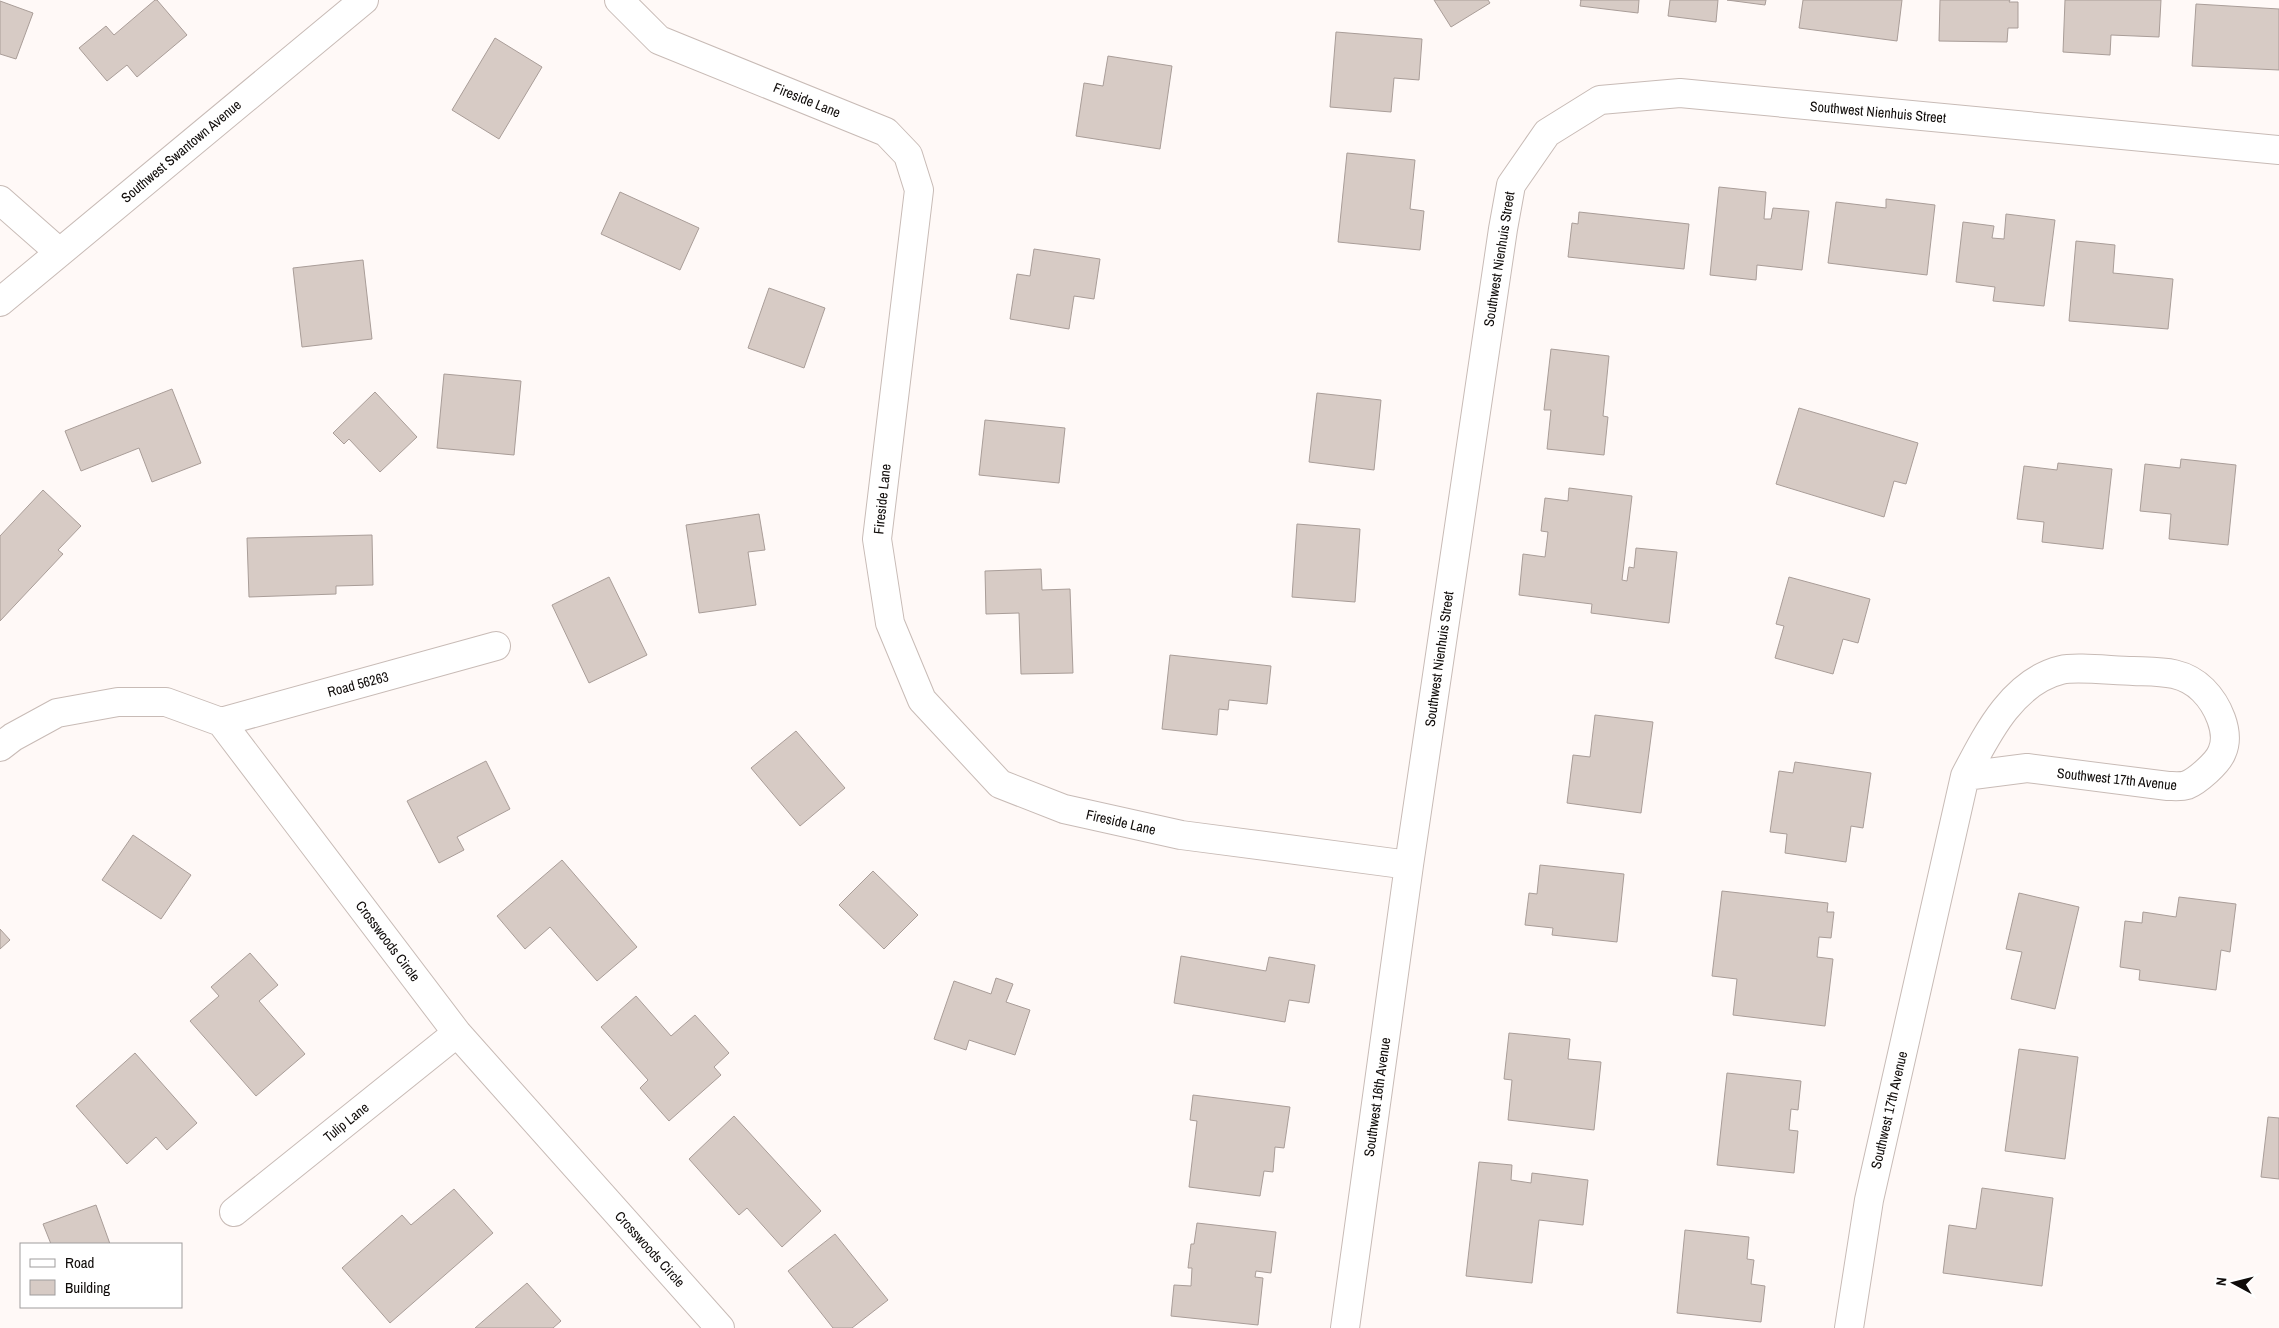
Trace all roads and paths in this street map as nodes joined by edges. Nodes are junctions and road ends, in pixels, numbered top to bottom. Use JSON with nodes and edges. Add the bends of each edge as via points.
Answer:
{"nodes":[{"id":1,"x":364,"y":0,"type":"edge"},
{"id":2,"x":620,"y":0,"type":"edge"},
{"id":3,"x":2279,"y":150,"type":"edge"},
{"id":4,"x":0,"y":200,"type":"edge"},
{"id":5,"x":59,"y":252,"type":"junction"},
{"id":6,"x":0,"y":302,"type":"edge"},
{"id":7,"x":496,"y":646,"type":"dead end"},
{"id":8,"x":221,"y":722,"type":"junction"},
{"id":9,"x":0,"y":747,"type":"edge"},
{"id":10,"x":1965,"y":776,"type":"junction"},
{"id":11,"x":1409,"y":865,"type":"junction"},
{"id":12,"x":457,"y":1033,"type":"junction"},
{"id":13,"x":234,"y":1212,"type":"dead end"},
{"id":14,"x":720,"y":1328,"type":"edge"},
{"id":15,"x":1345,"y":1328,"type":"edge"},
{"id":16,"x":1849,"y":1328,"type":"edge"}],
"edges":[{"from":1,"to":5,"type":"street","name":"Southwest Swantown Avenue"},
{"from":2,"to":11,"type":"street","name":"Fireside Lane","via":[[658,40],[886,132],[908,155],[919,190],[877,539],[890,623],[922,700],[1000,784],[1064,809],[1181,835]]},
{"from":3,"to":11,"type":"street","name":"Southwest Nienhuis Street","via":[[1680,93],[1600,100],[1547,133],[1511,185]]},
{"from":4,"to":5,"type":"street"},
{"from":5,"to":6,"type":"street","name":"Southwest Swantown Avenue"},
{"from":7,"to":8,"type":"street","name":"Road 56263"},
{"from":8,"to":9,"type":"street","via":[[166,702],[118,702],[57,713]]},
{"from":8,"to":12,"type":"street","name":"Crosswoods Circle"},
{"from":10,"to":10,"type":"street","name":"Southwest 17th Avenue","via":[[2027,768],[2185,786],[2204,774],[2222,752],[2224,735],[2220,712],[2203,690],[2174,672],[2062,670],[2036,679],[2004,710]]},
{"from":10,"to":16,"type":"street","name":"Southwest 17th Avenue","via":[[1869,1200]]},
{"from":11,"to":15,"type":"street","name":"Southwest 16th Avenue"},
{"from":12,"to":13,"type":"street","name":"Tulip Lane"},
{"from":12,"to":14,"type":"street","name":"Crosswoods Circle"}]}
